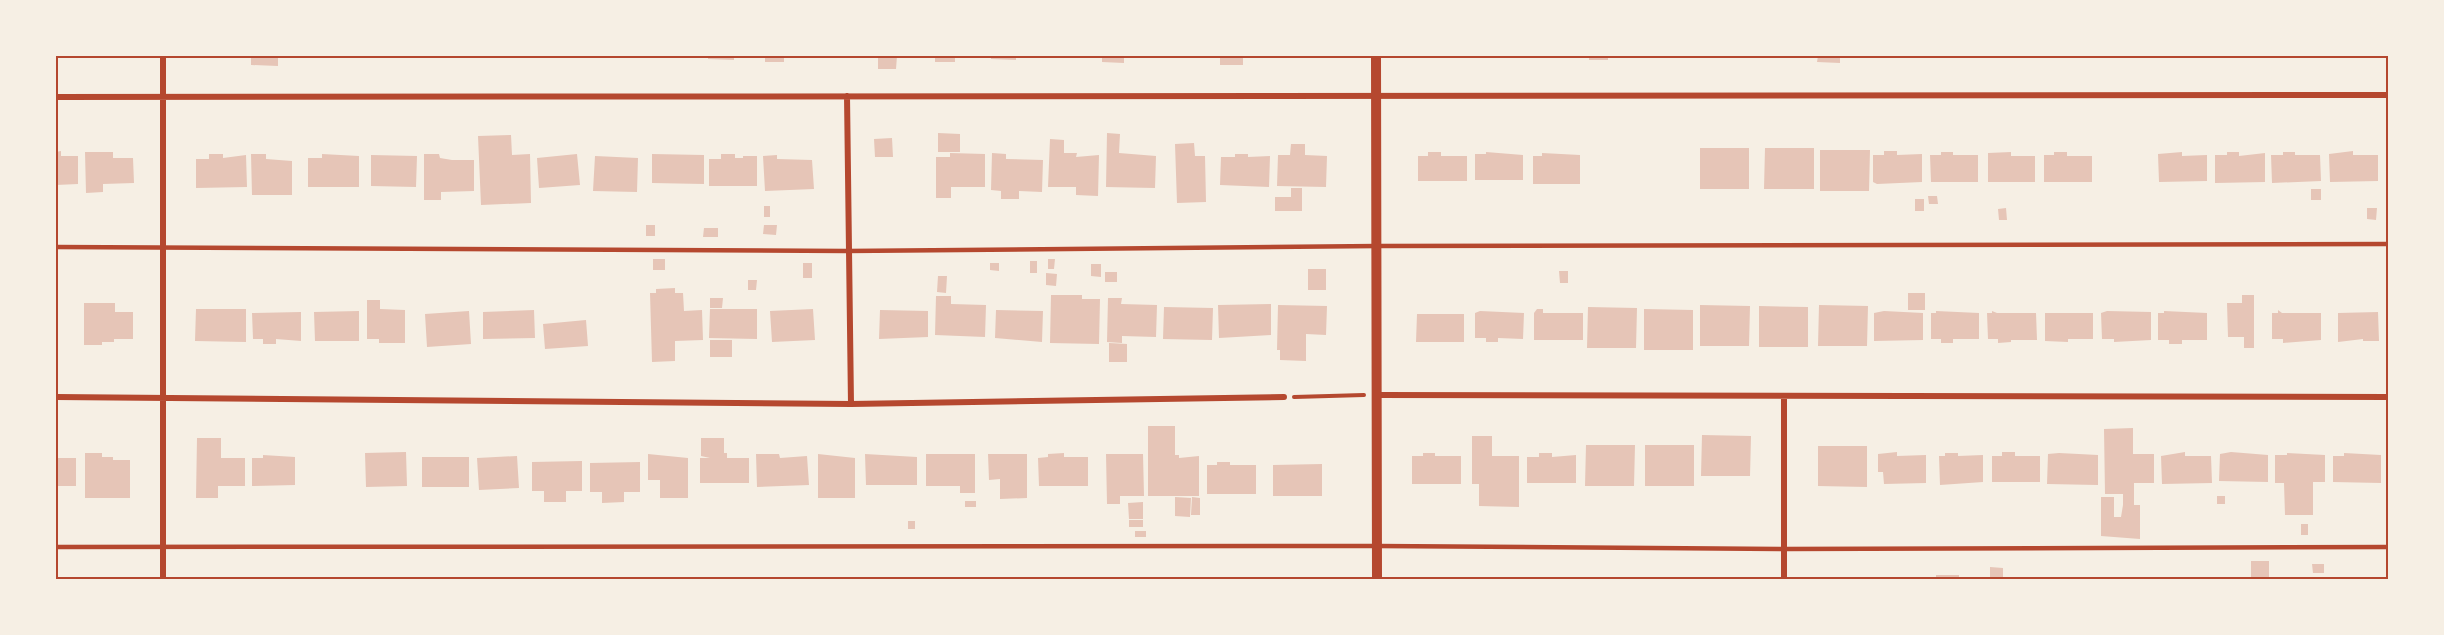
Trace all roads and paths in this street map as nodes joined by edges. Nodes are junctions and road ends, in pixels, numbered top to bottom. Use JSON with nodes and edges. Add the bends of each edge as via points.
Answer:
{"nodes":[{"id":1,"x":163,"y":56,"type":"edge"},
{"id":2,"x":1376,"y":56,"type":"edge"},
{"id":3,"x":2388,"y":95,"type":"edge"},
{"id":4,"x":847,"y":96,"type":"junction"},
{"id":5,"x":56,"y":97,"type":"edge"},
{"id":6,"x":164,"y":97,"type":"junction"},
{"id":7,"x":1376,"y":97,"type":"junction"},
{"id":8,"x":2388,"y":244,"type":"edge"},
{"id":9,"x":1377,"y":246,"type":"junction"},
{"id":10,"x":56,"y":247,"type":"edge"},
{"id":11,"x":164,"y":247,"type":"junction"},
{"id":12,"x":847,"y":251,"type":"junction"},
{"id":13,"x":1377,"y":395,"type":"junction"},
{"id":14,"x":1784,"y":396,"type":"junction"},
{"id":15,"x":56,"y":397,"type":"edge"},
{"id":16,"x":164,"y":397,"type":"junction"},
{"id":17,"x":1284,"y":397,"type":"joint"},
{"id":18,"x":2388,"y":397,"type":"edge"},
{"id":19,"x":851,"y":404,"type":"junction"},
{"id":20,"x":1377,"y":546,"type":"junction"},
{"id":21,"x":56,"y":547,"type":"edge"},
{"id":22,"x":2388,"y":547,"type":"edge"},
{"id":23,"x":164,"y":548,"type":"junction"},
{"id":24,"x":1784,"y":549,"type":"junction"},
{"id":25,"x":164,"y":579,"type":"edge"},
{"id":26,"x":1377,"y":579,"type":"edge"},
{"id":27,"x":1784,"y":579,"type":"edge"}],
"edges":[{"from":1,"to":6,"type":"street"},
{"from":2,"to":7,"type":"street"},
{"from":3,"to":7,"type":"street"},
{"from":4,"to":6,"type":"street"},
{"from":4,"to":7,"type":"street"},
{"from":4,"to":12,"type":"street"},
{"from":5,"to":6,"type":"street"},
{"from":6,"to":11,"type":"street"},
{"from":7,"to":9,"type":"street"},
{"from":8,"to":9,"type":"lane"},
{"from":9,"to":12,"type":"lane"},
{"from":9,"to":13,"type":"street"},
{"from":10,"to":11,"type":"lane"},
{"from":11,"to":12,"type":"lane"},
{"from":11,"to":16,"type":"street"},
{"from":12,"to":19,"type":"street"},
{"from":13,"to":14,"type":"street"},
{"from":13,"to":17,"type":"path"},
{"from":13,"to":20,"type":"street"},
{"from":14,"to":18,"type":"street"},
{"from":14,"to":24,"type":"street"},
{"from":15,"to":16,"type":"street"},
{"from":16,"to":19,"type":"street"},
{"from":16,"to":23,"type":"street"},
{"from":17,"to":19,"type":"street"},
{"from":20,"to":23,"type":"lane"},
{"from":20,"to":24,"type":"lane"},
{"from":20,"to":26,"type":"street"},
{"from":21,"to":23,"type":"lane"},
{"from":22,"to":24,"type":"lane"},
{"from":23,"to":25,"type":"street"},
{"from":24,"to":27,"type":"street"}]}
